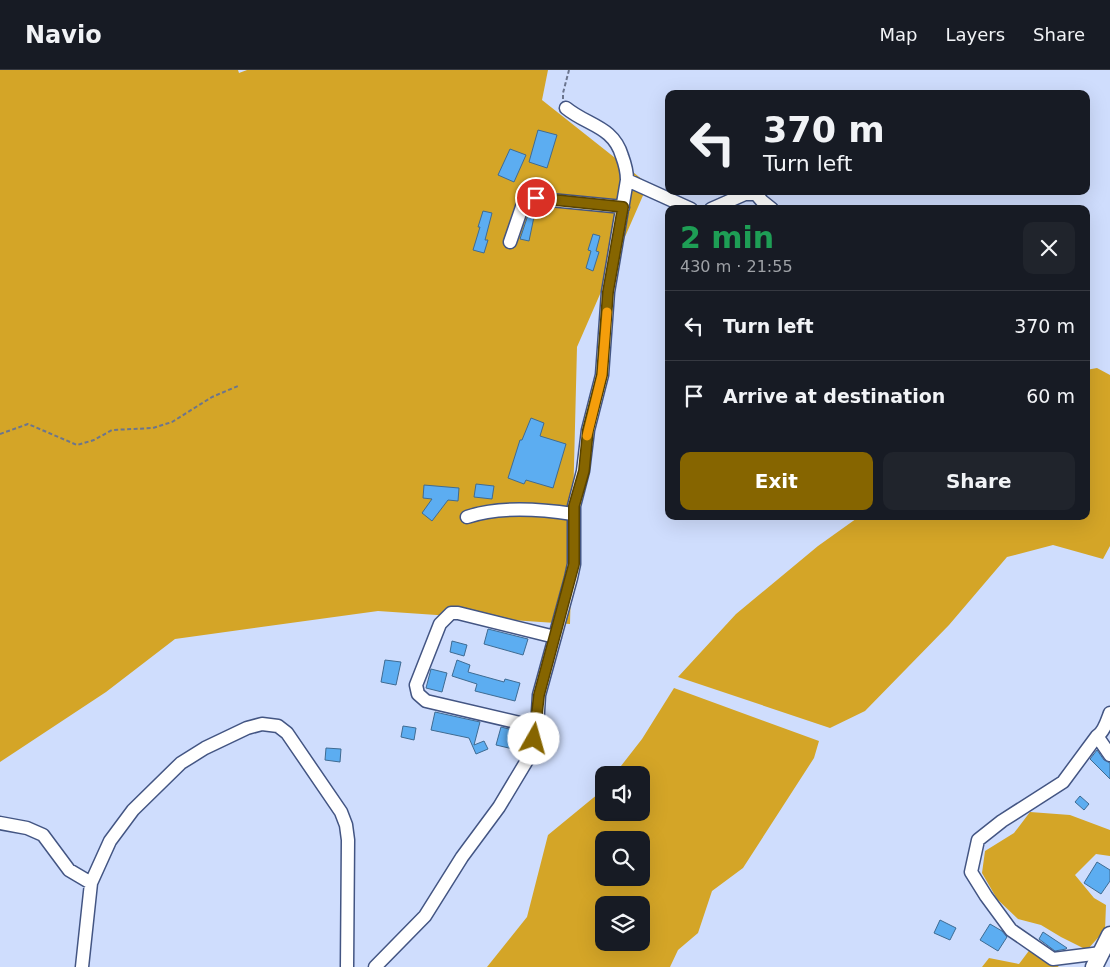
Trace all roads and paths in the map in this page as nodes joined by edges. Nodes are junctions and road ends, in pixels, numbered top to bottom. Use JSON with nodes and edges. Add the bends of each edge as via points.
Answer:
{"nodes":[{"id":1,"x":569,"y":70,"type":"edge"},
{"id":2,"x":566,"y":108,"type":"joint"},
{"id":3,"x":627,"y":180,"type":"junction"},
{"id":4,"x":743,"y":195,"type":"edge"},
{"id":5,"x":757,"y":195,"type":"edge"},
{"id":6,"x":682,"y":205,"type":"edge"},
{"id":7,"x":720,"y":205,"type":"edge"},
{"id":8,"x":767,"y":205,"type":"edge"},
{"id":9,"x":623,"y":207,"type":"junction"},
{"id":10,"x":510,"y":242,"type":"dead end"},
{"id":11,"x":238,"y":386,"type":"dead end"},
{"id":12,"x":0,"y":434,"type":"edge"},
{"id":13,"x":573,"y":514,"type":"junction"},
{"id":14,"x":467,"y":517,"type":"dead end"},
{"id":15,"x":555,"y":637,"type":"junction"},
{"id":16,"x":1110,"y":713,"type":"edge"},
{"id":17,"x":537,"y":726,"type":"junction"},
{"id":18,"x":1097,"y":736,"type":"junction"},
{"id":19,"x":1110,"y":755,"type":"edge"},
{"id":20,"x":0,"y":823,"type":"edge"},
{"id":21,"x":91,"y":883,"type":"junction"},
{"id":22,"x":1110,"y":935,"type":"edge"},
{"id":23,"x":1097,"y":960,"type":"edge"},
{"id":24,"x":82,"y":967,"type":"edge"},
{"id":25,"x":347,"y":967,"type":"edge"},
{"id":26,"x":375,"y":967,"type":"edge"}],
"edges":[{"from":1,"to":2,"type":"path","via":[[563,93]]},
{"from":2,"to":3,"type":"street","via":[[616,140]]},
{"from":3,"to":6,"type":"street"},
{"from":3,"to":9,"type":"street"},
{"from":4,"to":7,"type":"street"},
{"from":5,"to":8,"type":"street"},
{"from":9,"to":10,"type":"street","via":[[530,198],[523,204]]},
{"from":9,"to":13,"type":"street","via":[[608,292],[602,375]]},
{"from":11,"to":12,"type":"path","via":[[212,397],[172,422],[153,428],[112,430],[77,445],[28,424]]},
{"from":13,"to":14,"type":"street","via":[[536,510],[480,512]]},
{"from":13,"to":15,"type":"street","via":[[574,564]]},
{"from":15,"to":17,"type":"street","via":[[539,695]]},
{"from":15,"to":17,"type":"street","via":[[451,613],[440,624],[416,685],[418,694],[426,702]]},
{"from":16,"to":18,"type":"street"},
{"from":17,"to":26,"type":"street","via":[[532,752],[499,807],[425,916]]},
{"from":18,"to":19,"type":"street"},
{"from":18,"to":23,"type":"street","via":[[1063,782],[978,840],[971,872],[1011,930],[1053,959]]},
{"from":20,"to":21,"type":"street","via":[[28,828],[43,835],[69,870]]},
{"from":21,"to":24,"type":"street"},
{"from":21,"to":25,"type":"street","via":[[110,841],[133,810],[181,763],[247,728],[262,724],[278,726],[341,812],[346,825]]},
{"from":22,"to":23,"type":"main road"}]}
